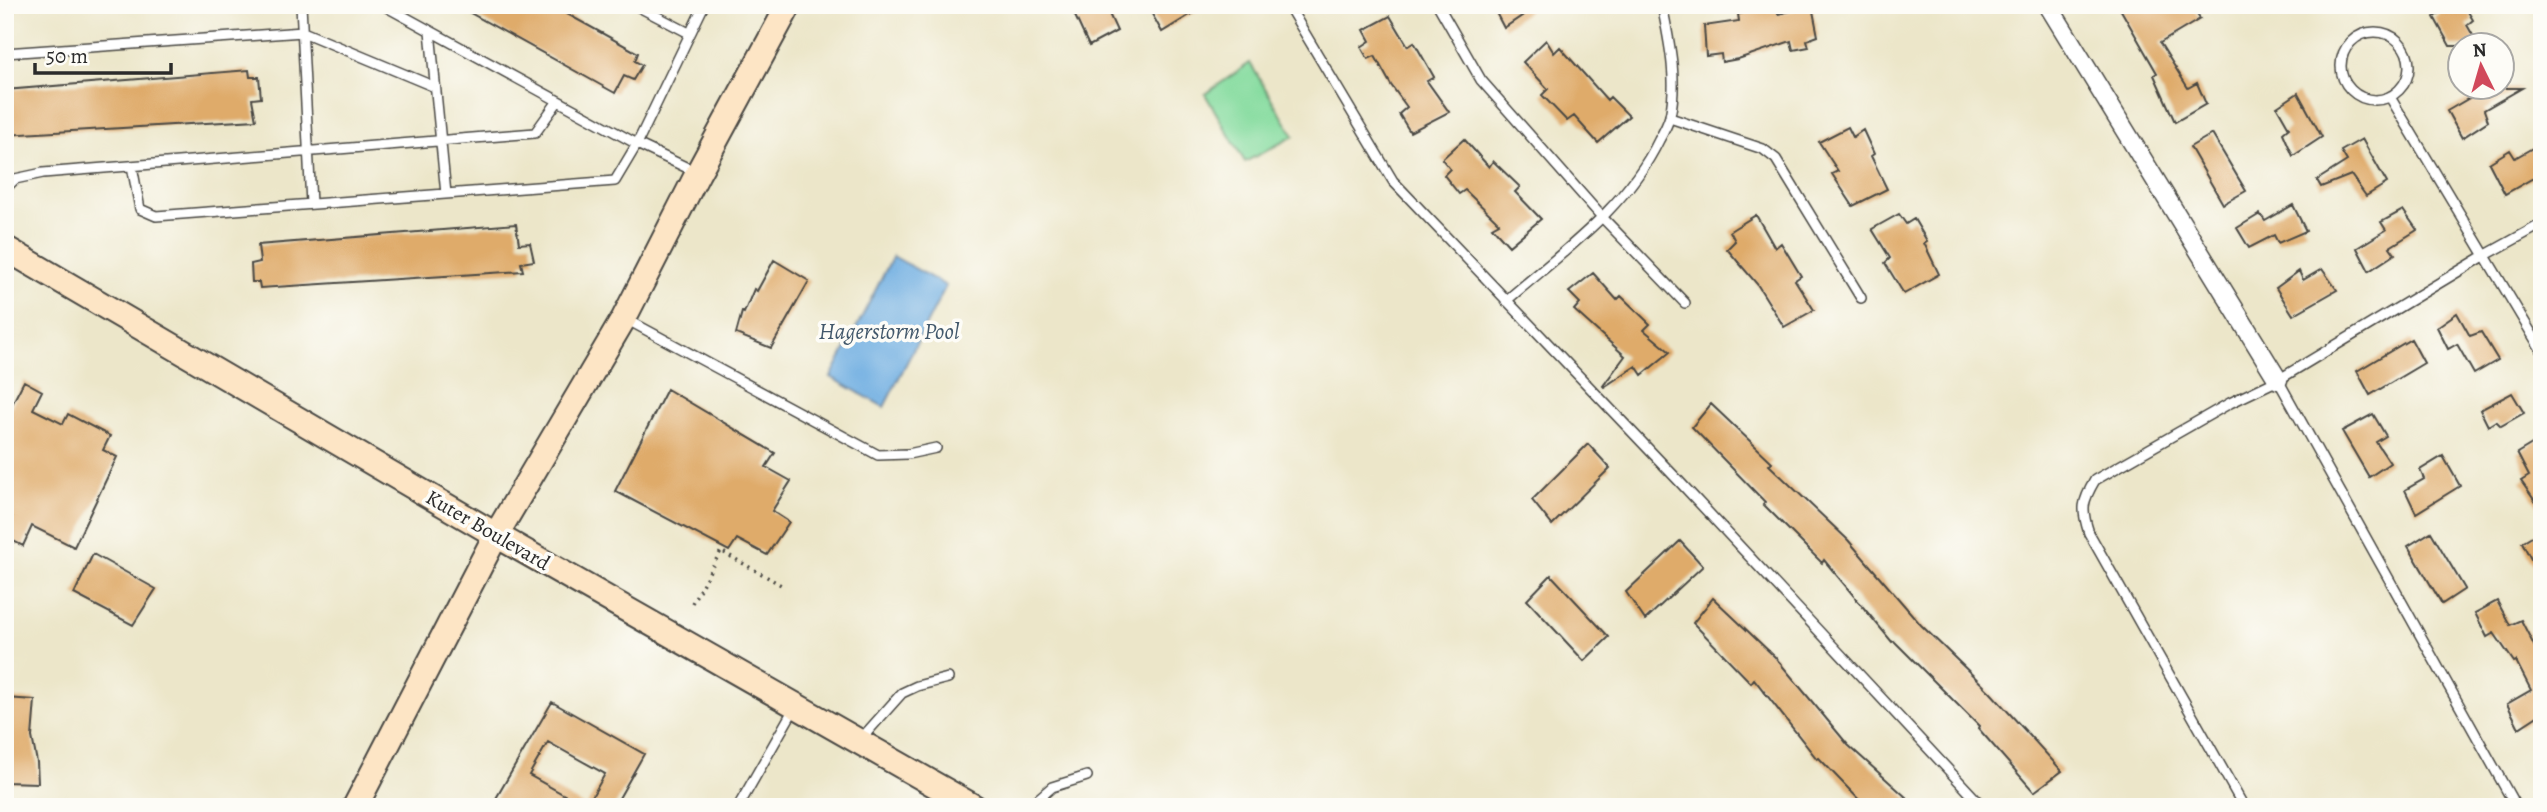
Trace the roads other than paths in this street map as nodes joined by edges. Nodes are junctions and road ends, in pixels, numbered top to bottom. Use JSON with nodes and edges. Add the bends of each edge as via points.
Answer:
{"nodes":[{"id":1,"x":13,"y":5,"type":"edge"},
{"id":2,"x":302,"y":5,"type":"edge"},
{"id":3,"x":383,"y":5,"type":"edge"},
{"id":4,"x":635,"y":5,"type":"edge"},
{"id":5,"x":704,"y":5,"type":"edge"},
{"id":6,"x":789,"y":5,"type":"edge"},
{"id":7,"x":1288,"y":5,"type":"edge"},
{"id":8,"x":1438,"y":5,"type":"edge"},
{"id":9,"x":1662,"y":5,"type":"edge"},
{"id":10,"x":2048,"y":5,"type":"edge"},
{"id":11,"x":5,"y":13,"type":"edge"},
{"id":12,"x":430,"y":31,"type":"junction"},
{"id":13,"x":303,"y":32,"type":"junction"},
{"id":14,"x":689,"y":33,"type":"junction"},
{"id":15,"x":5,"y":53,"type":"edge"},
{"id":16,"x":435,"y":86,"type":"junction"},
{"id":17,"x":2390,"y":97,"type":"junction"},
{"id":18,"x":558,"y":101,"type":"junction"},
{"id":19,"x":1670,"y":118,"type":"junction"},
{"id":20,"x":441,"y":142,"type":"junction"},
{"id":21,"x":637,"y":144,"type":"junction"},
{"id":22,"x":308,"y":153,"type":"junction"},
{"id":23,"x":132,"y":166,"type":"junction"},
{"id":24,"x":698,"y":173,"type":"junction"},
{"id":25,"x":5,"y":189,"type":"edge"},
{"id":26,"x":446,"y":194,"type":"junction"},
{"id":27,"x":311,"y":204,"type":"junction"},
{"id":28,"x":1602,"y":218,"type":"junction"},
{"id":29,"x":2542,"y":224,"type":"edge"},
{"id":30,"x":5,"y":248,"type":"edge"},
{"id":31,"x":2484,"y":256,"type":"junction"},
{"id":32,"x":1861,"y":298,"type":"dead end"},
{"id":33,"x":1506,"y":301,"type":"junction"},
{"id":34,"x":1685,"y":303,"type":"dead end"},
{"id":35,"x":624,"y":318,"type":"junction"},
{"id":36,"x":2542,"y":351,"type":"edge"},
{"id":37,"x":2278,"y":380,"type":"junction"},
{"id":38,"x":936,"y":448,"type":"dead end"},
{"id":39,"x":496,"y":535,"type":"junction"},
{"id":40,"x":948,"y":678,"type":"dead end"},
{"id":41,"x":796,"y":705,"type":"junction"},
{"id":42,"x":859,"y":741,"type":"junction"},
{"id":43,"x":1087,"y":776,"type":"dead end"},
{"id":44,"x":355,"y":807,"type":"edge"},
{"id":45,"x":738,"y":807,"type":"edge"},
{"id":46,"x":974,"y":807,"type":"edge"},
{"id":47,"x":1029,"y":807,"type":"edge"},
{"id":48,"x":1983,"y":807,"type":"edge"},
{"id":49,"x":2244,"y":807,"type":"edge"},
{"id":50,"x":2516,"y":807,"type":"edge"}],
"edges":[{"from":1,"to":11,"type":"lane"},
{"from":2,"to":13,"type":"lane"},
{"from":3,"to":12,"type":"lane"},
{"from":4,"to":14,"type":"lane"},
{"from":5,"to":14,"type":"lane"},
{"from":6,"to":24,"type":"street"},
{"from":7,"to":33,"type":"lane","via":[[1393,181]]},
{"from":8,"to":28,"type":"lane","via":[[1481,80]]},
{"from":9,"to":19,"type":"lane","via":[[1674,84]]},
{"from":10,"to":37,"type":"street"},
{"from":12,"to":16,"type":"lane"},
{"from":12,"to":18,"type":"lane"},
{"from":13,"to":15,"type":"lane"},
{"from":13,"to":16,"type":"lane"},
{"from":13,"to":22,"type":"lane"},
{"from":14,"to":21,"type":"lane"},
{"from":16,"to":20,"type":"lane"},
{"from":17,"to":17,"type":"lane","via":[[2409,75],[2405,48],[2384,33],[2360,35],[2343,53],[2344,80],[2363,98]]},
{"from":17,"to":31,"type":"lane"},
{"from":18,"to":20,"type":"lane","via":[[536,133]]},
{"from":18,"to":21,"type":"lane"},
{"from":19,"to":28,"type":"lane","via":[[1634,182]]},
{"from":19,"to":32,"type":"lane","via":[[1763,149],[1776,159]]},
{"from":20,"to":22,"type":"lane"},
{"from":20,"to":26,"type":"lane"},
{"from":21,"to":24,"type":"lane"},
{"from":21,"to":26,"type":"lane","via":[[615,181]]},
{"from":22,"to":23,"type":"lane"},
{"from":22,"to":27,"type":"lane"},
{"from":23,"to":25,"type":"lane","via":[[43,173],[15,179]]},
{"from":23,"to":27,"type":"lane","via":[[140,209],[156,216]]},
{"from":24,"to":35,"type":"street"},
{"from":26,"to":27,"type":"lane"},
{"from":28,"to":33,"type":"lane"},
{"from":28,"to":34,"type":"lane"},
{"from":29,"to":31,"type":"lane"},
{"from":30,"to":39,"type":"street","name":"Kuter Boulevard"},
{"from":31,"to":36,"type":"lane"},
{"from":31,"to":37,"type":"lane"},
{"from":33,"to":48,"type":"lane"},
{"from":35,"to":38,"type":"lane","via":[[878,455]]},
{"from":35,"to":39,"type":"street"},
{"from":37,"to":49,"type":"lane","via":[[2095,480],[2082,513],[2089,533]]},
{"from":37,"to":50,"type":"lane"},
{"from":39,"to":41,"type":"street","name":"Kuter Boulevard"},
{"from":39,"to":44,"type":"street"},
{"from":40,"to":42,"type":"lane","via":[[902,693]]},
{"from":41,"to":42,"type":"street","name":"Kuter Boulevard"},
{"from":41,"to":45,"type":"lane"},
{"from":42,"to":46,"type":"street","name":"Kuter Boulevard"},
{"from":43,"to":47,"type":"lane","via":[[1052,787]]}]}
